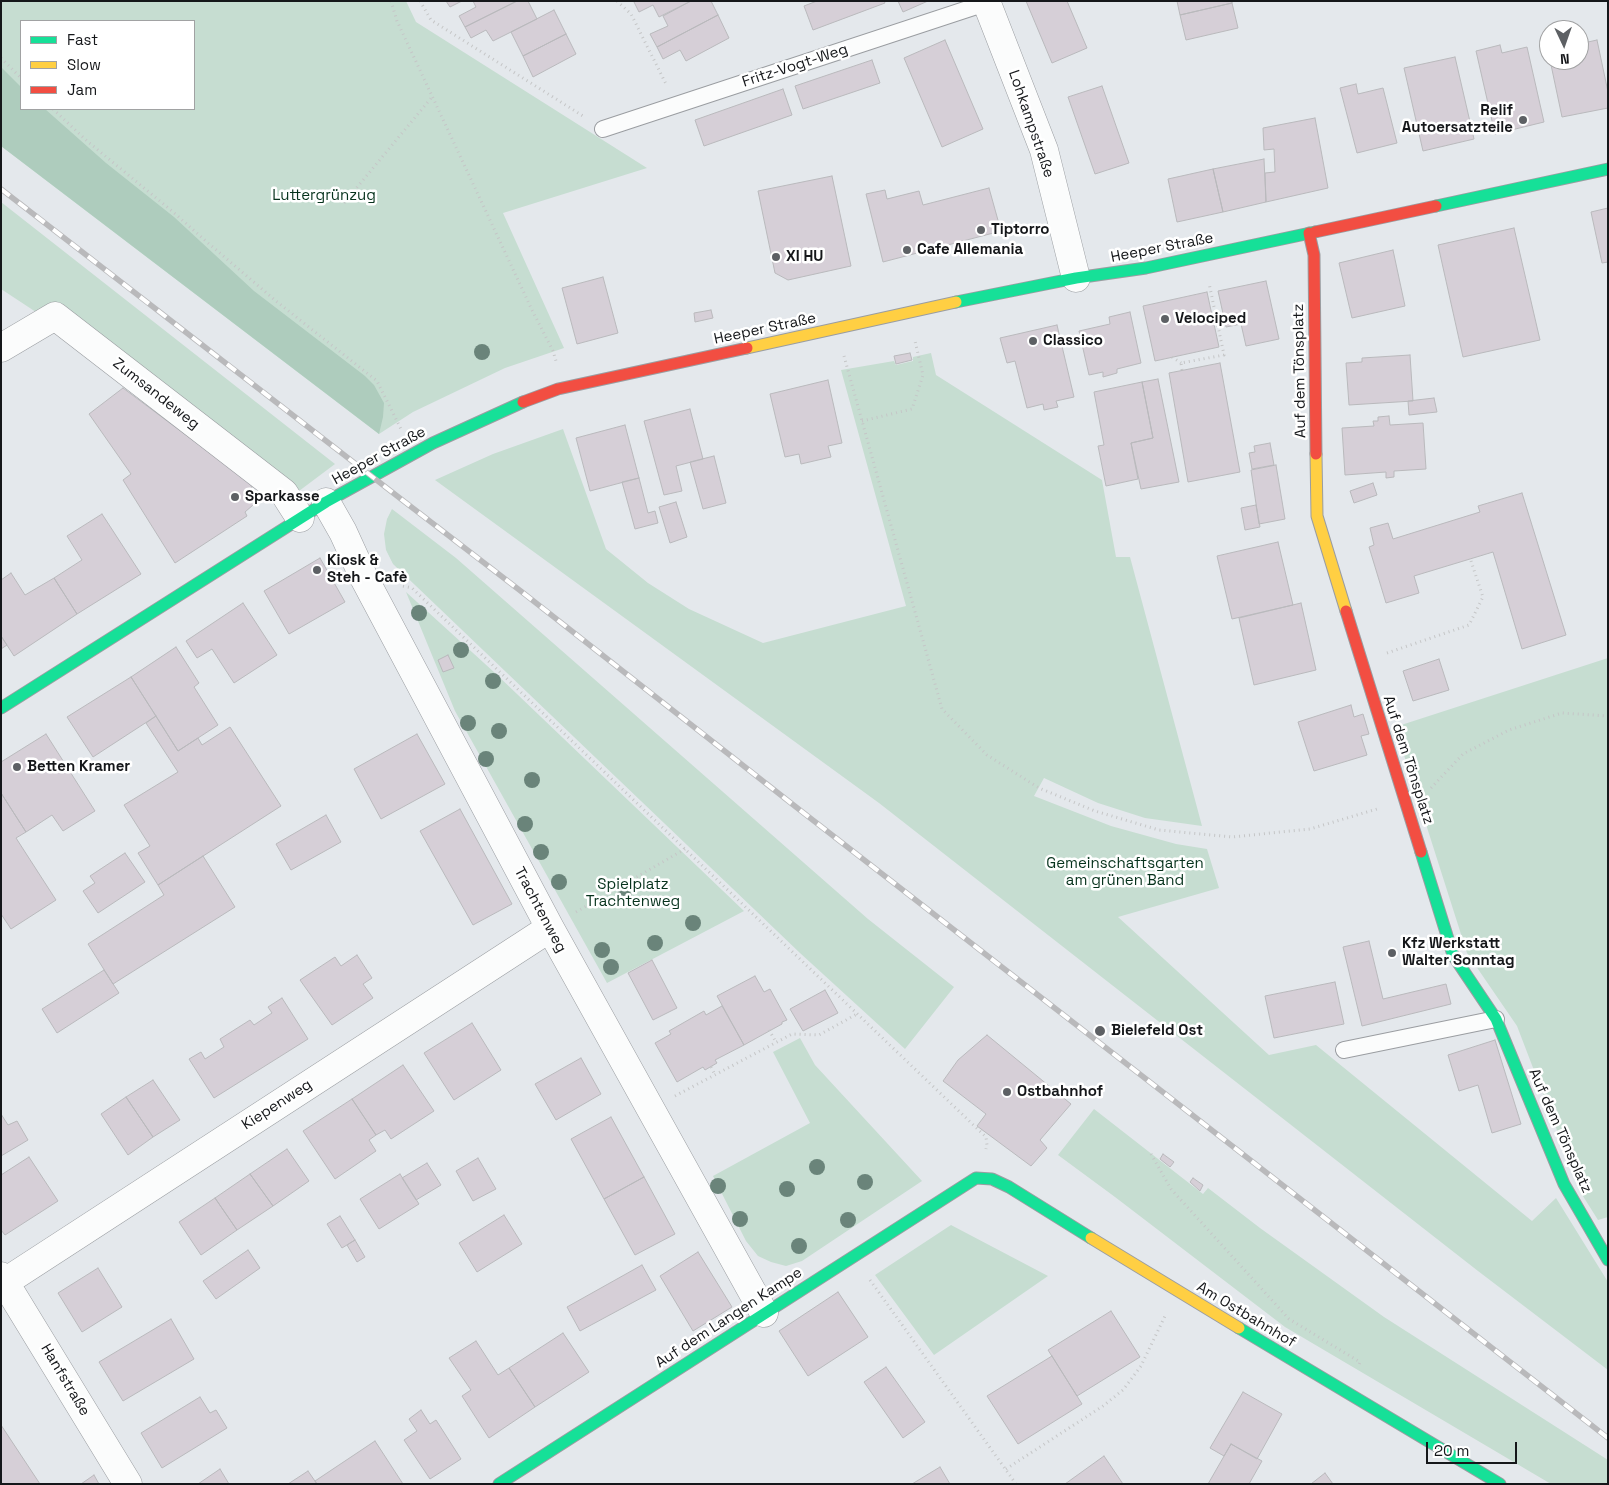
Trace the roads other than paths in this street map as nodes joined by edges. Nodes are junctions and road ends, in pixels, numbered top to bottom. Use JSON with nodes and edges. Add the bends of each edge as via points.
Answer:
{"nodes":[{"id":1,"x":986,"y":2,"type":"edge"},
{"id":2,"x":603,"y":129,"type":"road end"},
{"id":3,"x":1608,"y":169,"type":"edge"},
{"id":4,"x":1309,"y":233,"type":"junction"},
{"id":5,"x":1076,"y":278,"type":"junction"},
{"id":6,"x":1,"y":348,"type":"edge"},
{"id":7,"x":326,"y":502,"type":"junction"},
{"id":8,"x":300,"y":518,"type":"junction"},
{"id":9,"x":1,"y":708,"type":"edge"},
{"id":10,"x":550,"y":928,"type":"junction"},
{"id":11,"x":1496,"y":1018,"type":"junction"},
{"id":12,"x":1344,"y":1050,"type":"dead end"},
{"id":13,"x":976,"y":1178,"type":"joint"},
{"id":14,"x":1608,"y":1260,"type":"edge"},
{"id":15,"x":3,"y":1279,"type":"edge"},
{"id":16,"x":764,"y":1313,"type":"junction"},
{"id":17,"x":128,"y":1484,"type":"edge"},
{"id":18,"x":500,"y":1484,"type":"edge"},
{"id":19,"x":1500,"y":1484,"type":"edge"}],
"edges":[{"from":1,"to":2,"type":"lane","name":"Fritz-Vogt-Weg"},
{"from":1,"to":5,"type":"street","name":"Lohkampstraße","via":[[1044,150]]},
{"from":3,"to":4,"type":"street","name":"Heeper Straße"},
{"from":4,"to":5,"type":"street","name":"Heeper Straße","via":[[1146,268]]},
{"from":4,"to":11,"type":"street","name":"Auf dem Tönsplatz","via":[[1314,255],[1317,516],[1453,955]]},
{"from":5,"to":7,"type":"street","name":"Heeper Straße","via":[[563,388],[520,403],[433,443]]},
{"from":6,"to":8,"type":"street","name":"Zumsandeweg","via":[[55,316],[284,493]]},
{"from":7,"to":8,"type":"street","name":"Heeper Straße"},
{"from":7,"to":10,"type":"street","name":"Trachtenweg"},
{"from":8,"to":9,"type":"street","name":"Heeper Straße"},
{"from":10,"to":15,"type":"street","name":"Kiepenweg"},
{"from":10,"to":16,"type":"street","name":"Trachtenweg"},
{"from":11,"to":12,"type":"lane"},
{"from":11,"to":14,"type":"street","name":"Auf dem Tönsplatz","via":[[1564,1184]]},
{"from":13,"to":16,"type":"street","name":"Auf dem Langen Kampe"},
{"from":13,"to":19,"type":"street","name":"Am Ostbahnhof","via":[[1009,1187]]},
{"from":15,"to":17,"type":"street","name":"Hanfstraße"},
{"from":16,"to":18,"type":"street","name":"Auf dem Langen Kampe"}]}
